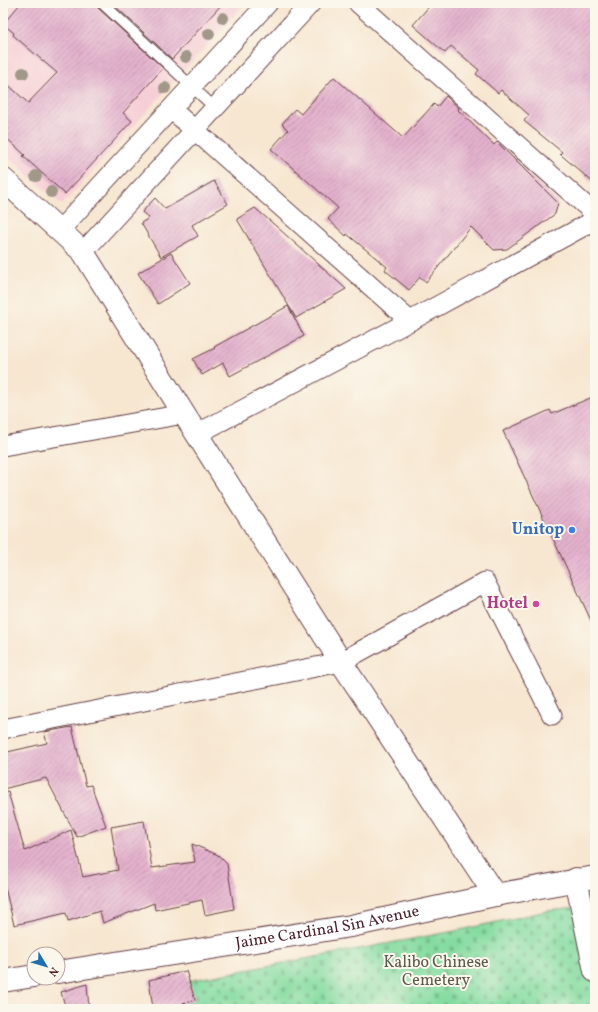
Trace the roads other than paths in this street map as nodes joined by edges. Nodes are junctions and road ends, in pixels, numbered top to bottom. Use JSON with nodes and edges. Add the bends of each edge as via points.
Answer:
{"nodes":[{"id":1,"x":102,"y":3,"type":"edge"},
{"id":2,"x":268,"y":3,"type":"edge"},
{"id":3,"x":311,"y":3,"type":"edge"},
{"id":4,"x":358,"y":3,"type":"edge"},
{"id":5,"x":192,"y":87,"type":"junction"},
{"id":6,"x":215,"y":108,"type":"junction"},
{"id":7,"x":171,"y":109,"type":"junction"},
{"id":8,"x":195,"y":130,"type":"junction"},
{"id":9,"x":3,"y":179,"type":"edge"},
{"id":10,"x":595,"y":214,"type":"edge"},
{"id":11,"x":595,"y":220,"type":"edge"},
{"id":12,"x":59,"y":231,"type":"junction"},
{"id":13,"x":83,"y":252,"type":"junction"},
{"id":14,"x":410,"y":321,"type":"junction"},
{"id":15,"x":184,"y":414,"type":"junction"},
{"id":16,"x":197,"y":434,"type":"junction"},
{"id":17,"x":3,"y":446,"type":"edge"},
{"id":18,"x":341,"y":662,"type":"junction"},
{"id":19,"x":552,"y":715,"type":"dead end"},
{"id":20,"x":3,"y":729,"type":"edge"},
{"id":21,"x":586,"y":878,"type":"edge"},
{"id":22,"x":494,"y":895,"type":"junction"},
{"id":23,"x":66,"y":971,"type":"edge"},
{"id":24,"x":595,"y":971,"type":"edge"},
{"id":25,"x":26,"y":977,"type":"edge"},
{"id":26,"x":3,"y":981,"type":"edge"}],
"edges":[{"from":1,"to":5,"type":"lane"},
{"from":2,"to":5,"type":"street"},
{"from":3,"to":6,"type":"street"},
{"from":4,"to":10,"type":"street"},
{"from":5,"to":6,"type":"lane"},
{"from":5,"to":7,"type":"street"},
{"from":6,"to":8,"type":"street"},
{"from":7,"to":8,"type":"street"},
{"from":7,"to":12,"type":"street"},
{"from":8,"to":13,"type":"street"},
{"from":8,"to":14,"type":"street"},
{"from":9,"to":12,"type":"street"},
{"from":11,"to":14,"type":"street"},
{"from":12,"to":13,"type":"street"},
{"from":13,"to":15,"type":"street"},
{"from":14,"to":16,"type":"street"},
{"from":15,"to":16,"type":"street"},
{"from":15,"to":17,"type":"street"},
{"from":16,"to":18,"type":"street"},
{"from":18,"to":19,"type":"street","via":[[485,582]]},
{"from":18,"to":20,"type":"street"},
{"from":18,"to":22,"type":"street"},
{"from":21,"to":22,"type":"street","name":"Jaime Cardinal Sin Avenue"},
{"from":21,"to":24,"type":"street"},
{"from":22,"to":23,"type":"street","name":"Jaime Cardinal Sin Avenue","via":[[351,926]]},
{"from":25,"to":26,"type":"street"}]}
